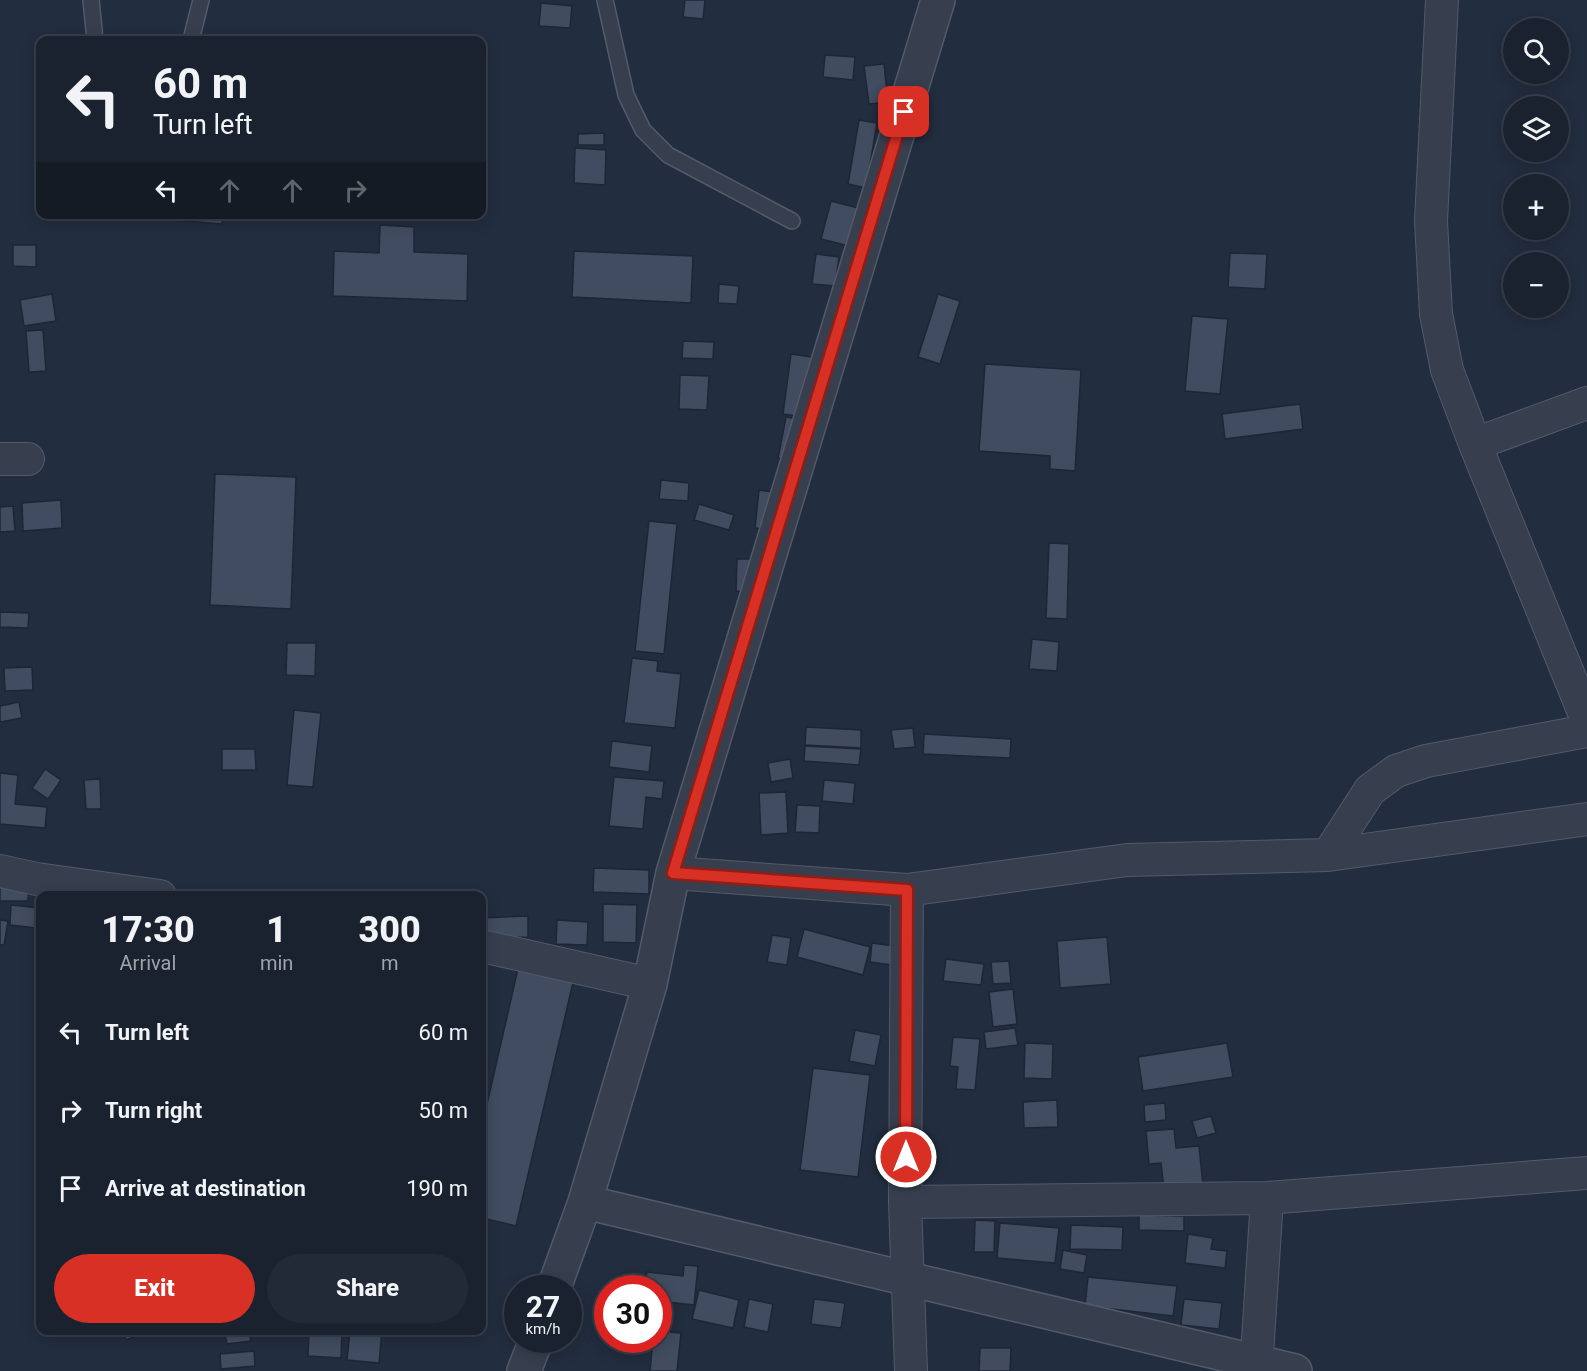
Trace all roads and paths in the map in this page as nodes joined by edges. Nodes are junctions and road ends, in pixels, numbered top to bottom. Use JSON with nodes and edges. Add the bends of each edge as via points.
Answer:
{"nodes":[{"id":1,"x":91,"y":0,"type":"edge"},
{"id":2,"x":201,"y":0,"type":"edge"},
{"id":3,"x":605,"y":0,"type":"edge"},
{"id":4,"x":938,"y":0,"type":"edge"},
{"id":5,"x":1442,"y":0,"type":"edge"},
{"id":6,"x":95,"y":36,"type":"edge"},
{"id":7,"x":192,"y":36,"type":"edge"},
{"id":8,"x":792,"y":221,"type":"dead end"},
{"id":9,"x":1587,"y":403,"type":"edge"},
{"id":10,"x":1475,"y":444,"type":"junction"},
{"id":11,"x":1587,"y":720,"type":"edge"},
{"id":12,"x":1587,"y":730,"type":"edge"},
{"id":13,"x":1587,"y":819,"type":"edge"},
{"id":14,"x":1328,"y":855,"type":"junction"},
{"id":15,"x":0,"y":870,"type":"edge"},
{"id":16,"x":673,"y":873,"type":"junction"},
{"id":17,"x":907,"y":890,"type":"junction"},
{"id":18,"x":124,"y":891,"type":"edge"},
{"id":19,"x":486,"y":947,"type":"edge"},
{"id":20,"x":650,"y":984,"type":"junction"},
{"id":21,"x":1587,"y":1173,"type":"edge"},
{"id":22,"x":1267,"y":1198,"type":"junction"},
{"id":23,"x":585,"y":1202,"type":"junction"},
{"id":24,"x":905,"y":1202,"type":"junction"},
{"id":25,"x":559,"y":1275,"type":"edge"},
{"id":26,"x":908,"y":1278,"type":"junction"},
{"id":27,"x":531,"y":1353,"type":"edge"},
{"id":28,"x":1256,"y":1366,"type":"edge"},
{"id":29,"x":524,"y":1371,"type":"edge"},
{"id":30,"x":911,"y":1371,"type":"edge"},
{"id":31,"x":1295,"y":1371,"type":"edge"}],
"edges":[{"from":1,"to":6,"type":"lane"},
{"from":2,"to":7,"type":"lane"},
{"from":3,"to":8,"type":"lane","via":[[626,95],[643,130],[668,154]]},
{"from":4,"to":16,"type":"street"},
{"from":5,"to":10,"type":"street","via":[[1431,220],[1436,314],[1447,370]]},
{"from":9,"to":10,"type":"street"},
{"from":10,"to":11,"type":"street"},
{"from":12,"to":14,"type":"street","via":[[1426,761],[1396,771],[1370,790]]},
{"from":13,"to":14,"type":"street"},
{"from":14,"to":17,"type":"street","via":[[1127,860]]},
{"from":15,"to":18,"type":"street"},
{"from":16,"to":17,"type":"street"},
{"from":16,"to":20,"type":"street"},
{"from":17,"to":24,"type":"street"},
{"from":19,"to":20,"type":"street"},
{"from":20,"to":23,"type":"street"},
{"from":21,"to":22,"type":"street"},
{"from":22,"to":24,"type":"street"},
{"from":22,"to":28,"type":"street"},
{"from":23,"to":25,"type":"street"},
{"from":23,"to":26,"type":"street"},
{"from":24,"to":26,"type":"street"},
{"from":26,"to":28,"type":"street"},
{"from":26,"to":30,"type":"street"},
{"from":27,"to":29,"type":"street"},
{"from":28,"to":31,"type":"street"}]}
